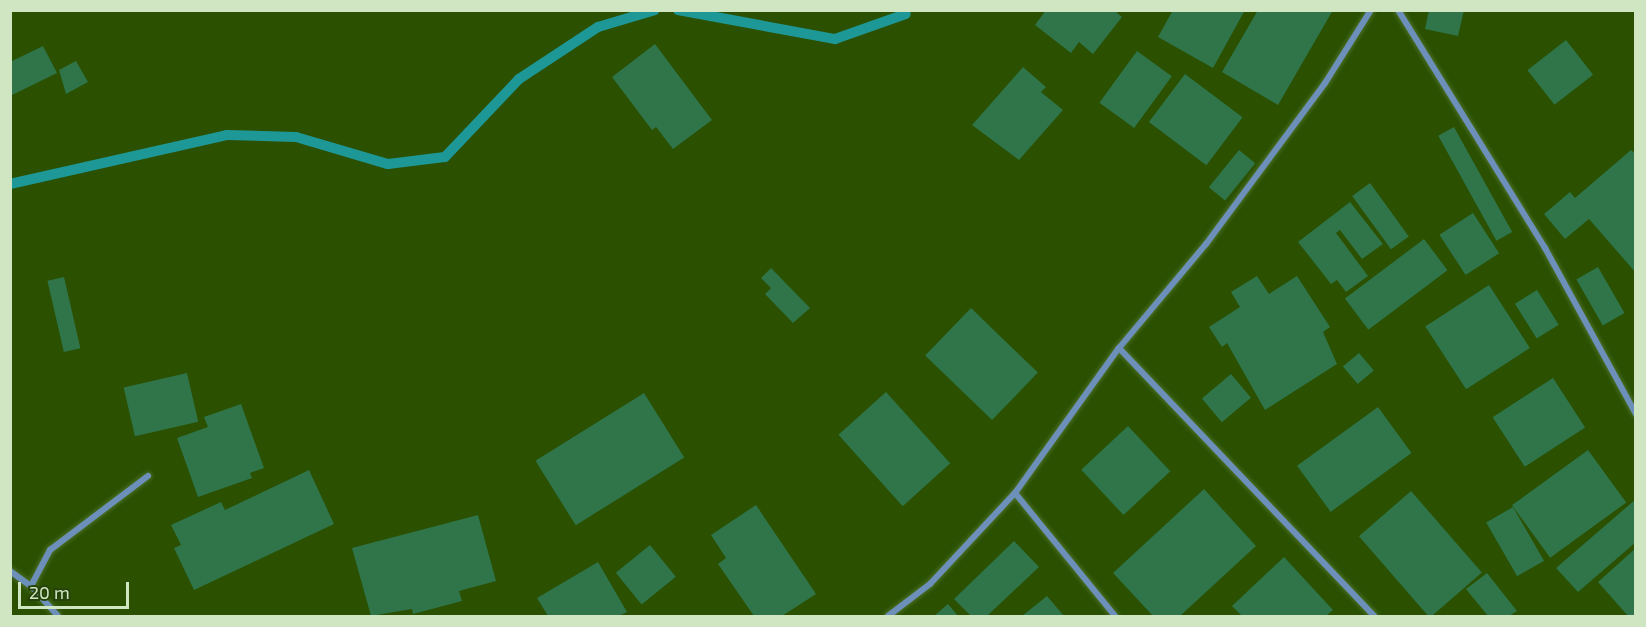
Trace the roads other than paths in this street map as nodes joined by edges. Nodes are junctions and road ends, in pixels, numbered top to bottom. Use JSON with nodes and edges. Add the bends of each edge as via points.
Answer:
{"nodes":[{"id":1,"x":1371,"y":10,"type":"edge"},
{"id":2,"x":1398,"y":10,"type":"edge"},
{"id":3,"x":1119,"y":348,"type":"junction"},
{"id":4,"x":1635,"y":414,"type":"edge"},
{"id":5,"x":148,"y":476,"type":"dead end"},
{"id":6,"x":1015,"y":493,"type":"junction"},
{"id":7,"x":10,"y":571,"type":"edge"},
{"id":8,"x":31,"y":586,"type":"junction"},
{"id":9,"x":58,"y":616,"type":"edge"},
{"id":10,"x":888,"y":616,"type":"edge"},
{"id":11,"x":1115,"y":616,"type":"edge"},
{"id":12,"x":1374,"y":616,"type":"edge"}],
"edges":[{"from":1,"to":3,"type":"street","via":[[1324,83],[1206,244]]},
{"from":2,"to":4,"type":"street","via":[[1545,248]]},
{"from":3,"to":6,"type":"street"},
{"from":3,"to":12,"type":"street"},
{"from":5,"to":8,"type":"street","via":[[50,550]]},
{"from":6,"to":10,"type":"street","via":[[930,584]]},
{"from":6,"to":11,"type":"street"},
{"from":7,"to":8,"type":"street"},
{"from":8,"to":9,"type":"street"}]}
